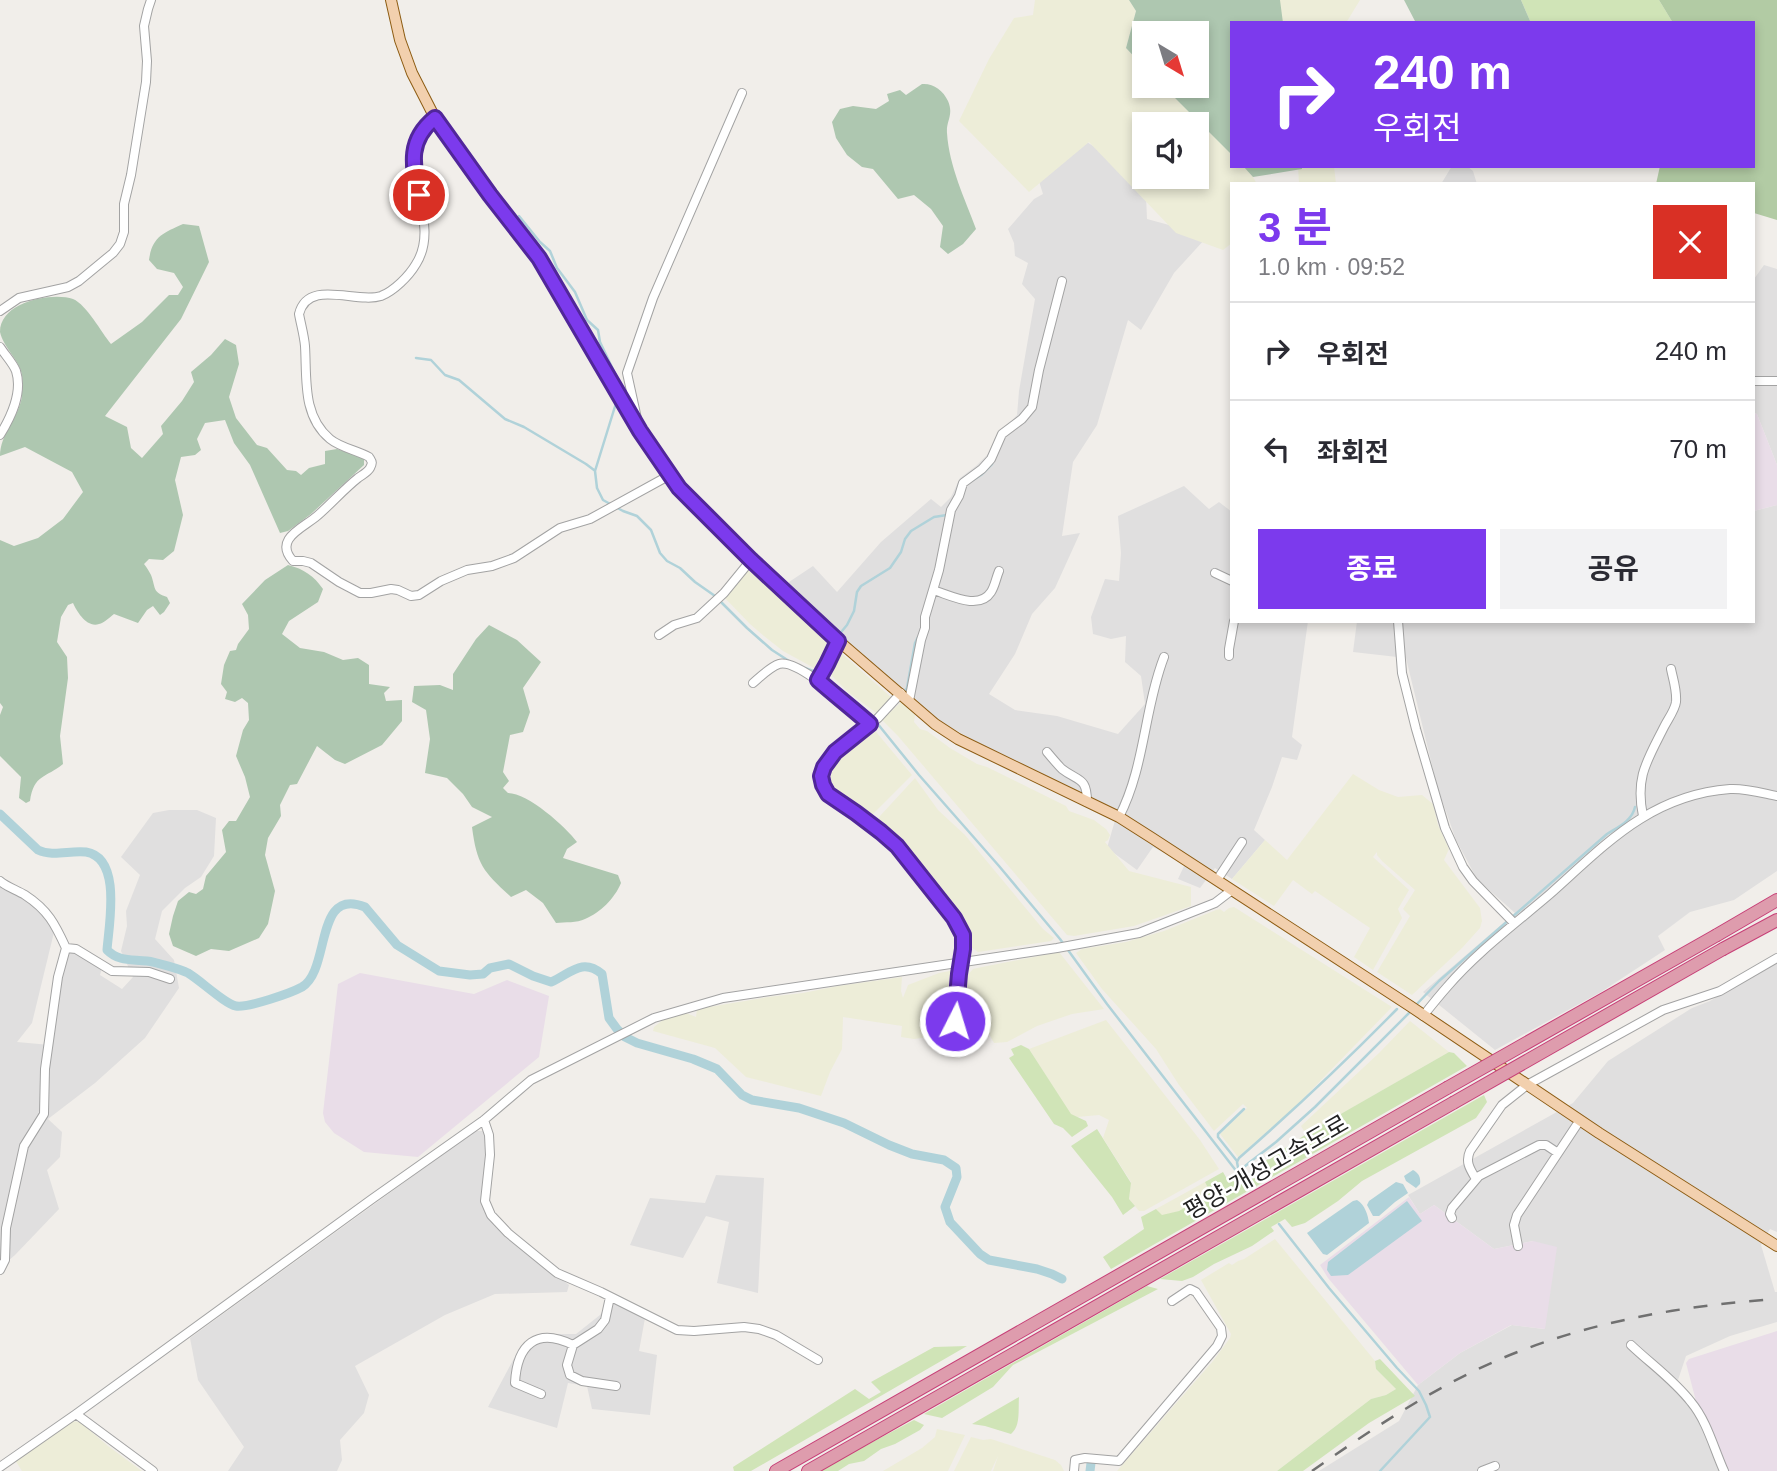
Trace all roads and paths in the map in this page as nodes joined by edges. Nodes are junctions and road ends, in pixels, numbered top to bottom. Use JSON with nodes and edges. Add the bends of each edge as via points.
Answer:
{"nodes":[{"id":1,"x":151,"y":0,"type":"edge"},
{"id":2,"x":391,"y":0,"type":"edge"},
{"id":3,"x":742,"y":93,"type":"dead end"},
{"id":4,"x":435,"y":118,"type":"junction"},
{"id":5,"x":1062,"y":281,"type":"dead end"},
{"id":6,"x":0,"y":311,"type":"edge"},
{"id":7,"x":0,"y":347,"type":"edge"},
{"id":8,"x":1755,"y":381,"type":"edge"},
{"id":9,"x":1777,"y":382,"type":"edge"},
{"id":10,"x":640,"y":431,"type":"junction"},
{"id":11,"x":0,"y":435,"type":"edge"},
{"id":12,"x":670,"y":475,"type":"junction"},
{"id":13,"x":751,"y":560,"type":"junction"},
{"id":14,"x":999,"y":571,"type":"dead end"},
{"id":15,"x":1215,"y":573,"type":"dead end"},
{"id":16,"x":1230,"y":580,"type":"edge"},
{"id":17,"x":933,"y":590,"type":"junction"},
{"id":18,"x":1234,"y":623,"type":"edge"},
{"id":19,"x":1398,"y":623,"type":"edge"},
{"id":20,"x":659,"y":635,"type":"dead end"},
{"id":21,"x":836,"y":639,"type":"junction"},
{"id":22,"x":1229,"y":656,"type":"dead end"},
{"id":23,"x":1164,"y":657,"type":"dead end"},
{"id":24,"x":1671,"y":668,"type":"dead end"},
{"id":25,"x":818,"y":680,"type":"junction"},
{"id":26,"x":752,"y":684,"type":"dead end"},
{"id":27,"x":904,"y":696,"type":"junction"},
{"id":28,"x":870,"y":724,"type":"junction"},
{"id":29,"x":1047,"y":752,"type":"dead end"},
{"id":30,"x":1777,"y":796,"type":"edge"},
{"id":31,"x":1087,"y":802,"type":"junction"},
{"id":32,"x":1643,"y":816,"type":"junction"},
{"id":33,"x":1118,"y":817,"type":"junction"},
{"id":34,"x":1242,"y":842,"type":"dead end"},
{"id":35,"x":1217,"y":880,"type":"junction"},
{"id":36,"x":0,"y":881,"type":"edge"},
{"id":37,"x":1232,"y":890,"type":"junction"},
{"id":38,"x":1777,"y":900,"type":"edge"},
{"id":39,"x":1511,"y":920,"type":"junction"},
{"id":40,"x":1777,"y":920,"type":"edge"},
{"id":41,"x":66,"y":948,"type":"junction"},
{"id":42,"x":1777,"y":958,"type":"edge"},
{"id":43,"x":962,"y":961,"type":"junction"},
{"id":44,"x":170,"y":979,"type":"dead end"},
{"id":45,"x":1416,"y":1011,"type":"junction"},
{"id":46,"x":953,"y":1045,"type":"dead end"},
{"id":47,"x":1527,"y":1085,"type":"junction"},
{"id":48,"x":484,"y":1120,"type":"junction"},
{"id":49,"x":1580,"y":1120,"type":"junction"},
{"id":50,"x":1558,"y":1153,"type":"junction"},
{"id":51,"x":1476,"y":1179,"type":"junction"},
{"id":52,"x":1452,"y":1218,"type":"dead end"},
{"id":53,"x":1518,"y":1246,"type":"dead end"},
{"id":54,"x":1777,"y":1246,"type":"edge"},
{"id":55,"x":0,"y":1270,"type":"edge"},
{"id":56,"x":610,"y":1297,"type":"junction"},
{"id":57,"x":1172,"y":1301,"type":"dead end"},
{"id":58,"x":573,"y":1345,"type":"junction"},
{"id":59,"x":1631,"y":1345,"type":"dead end"},
{"id":60,"x":818,"y":1360,"type":"dead end"},
{"id":61,"x":616,"y":1386,"type":"dead end"},
{"id":62,"x":541,"y":1394,"type":"dead end"},
{"id":63,"x":76,"y":1413,"type":"junction"},
{"id":64,"x":0,"y":1466,"type":"edge"},
{"id":65,"x":1495,"y":1466,"type":"dead end"},
{"id":66,"x":153,"y":1471,"type":"edge"},
{"id":67,"x":776,"y":1471,"type":"edge"},
{"id":68,"x":808,"y":1471,"type":"edge"},
{"id":69,"x":1074,"y":1471,"type":"edge"},
{"id":70,"x":1482,"y":1471,"type":"edge"},
{"id":71,"x":1724,"y":1471,"type":"edge"}],
"edges":[{"from":1,"to":6,"type":"street","via":[[144,26],[146,82],[120,244],[79,281],[19,298]]},
{"from":2,"to":4,"type":"main road","via":[[412,73]]},
{"from":3,"to":10,"type":"street","via":[[653,298],[627,373]]},
{"from":4,"to":10,"type":"main road","via":[[539,258]]},
{"from":4,"to":12,"type":"street","via":[[424,127],[413,158],[424,212],[423,242],[414,267],[378,297],[323,294],[307,300],[300,309],[307,396],[315,420],[328,438],[369,457],[372,466],[292,535],[288,557],[311,563],[360,593],[391,589],[419,595],[467,570],[514,558],[560,528],[590,519]]},
{"from":5,"to":17,"type":"street","via":[[1032,407],[1002,434],[982,469],[962,483]]},
{"from":7,"to":11,"type":"street","via":[[16,372],[17,383],[16,403]]},
{"from":8,"to":9,"type":"street"},
{"from":10,"to":12,"type":"main road"},
{"from":12,"to":13,"type":"main road"},
{"from":13,"to":20,"type":"street","via":[[697,618]]},
{"from":13,"to":21,"type":"main road"},
{"from":14,"to":17,"type":"street","via":[[989,596],[979,602]]},
{"from":15,"to":16,"type":"street"},
{"from":17,"to":27,"type":"street"},
{"from":18,"to":22,"type":"street"},
{"from":19,"to":39,"type":"street","via":[[1402,673],[1445,828],[1473,881]]},
{"from":21,"to":25,"type":"street"},
{"from":21,"to":27,"type":"main road"},
{"from":23,"to":33,"type":"street","via":[[1135,779]]},
{"from":24,"to":32,"type":"street","via":[[1676,704],[1640,782]]},
{"from":25,"to":26,"type":"street","via":[[785,663]]},
{"from":25,"to":28,"type":"street"},
{"from":27,"to":28,"type":"street"},
{"from":27,"to":31,"type":"main road","via":[[958,739]]},
{"from":28,"to":43,"type":"street","via":[[835,752],[824,767],[823,785],[912,864],[963,935]]},
{"from":29,"to":31,"type":"street","via":[[1083,781]]},
{"from":30,"to":32,"type":"street","via":[[1732,789],[1694,795]]},
{"from":31,"to":33,"type":"main road"},
{"from":32,"to":39,"type":"street"},
{"from":33,"to":35,"type":"main road"},
{"from":34,"to":35,"type":"street"},
{"from":35,"to":37,"type":"main road"},
{"from":36,"to":41,"type":"street","via":[[44,909]]},
{"from":37,"to":43,"type":"street","via":[[1214,903],[1139,933]]},
{"from":37,"to":45,"type":"main road"},
{"from":38,"to":67,"type":"highway","name":"평양-개성고속도로","bridge":true},
{"from":39,"to":45,"type":"street","via":[[1448,986]]},
{"from":40,"to":68,"type":"highway","name":"평양-개성고속도로","bridge":true},
{"from":41,"to":44,"type":"street","via":[[76,949],[112,971],[149,972]]},
{"from":41,"to":55,"type":"street","via":[[45,1069],[44,1114],[23,1146]]},
{"from":42,"to":47,"type":"street","via":[[1720,990],[1663,1010]]},
{"from":43,"to":46,"type":"street"},
{"from":43,"to":48,"type":"street","via":[[723,998],[654,1018],[531,1080]]},
{"from":45,"to":47,"type":"main road"},
{"from":47,"to":49,"type":"main road"},
{"from":47,"to":51,"type":"street","via":[[1502,1105],[1470,1151],[1468,1165]]},
{"from":48,"to":56,"type":"street","via":[[490,1155],[485,1201],[491,1215],[557,1273]]},
{"from":48,"to":63,"type":"street"},
{"from":49,"to":50,"type":"street"},
{"from":49,"to":54,"type":"main road"},
{"from":50,"to":51,"type":"street","via":[[1539,1144]]},
{"from":50,"to":53,"type":"street","via":[[1517,1215]]},
{"from":51,"to":52,"type":"street","via":[[1452,1208]]},
{"from":56,"to":58,"type":"street","via":[[605,1320]]},
{"from":56,"to":60,"type":"street","via":[[677,1330],[760,1329]]},
{"from":57,"to":69,"type":"street","via":[[1190,1289],[1196,1292],[1221,1328],[1217,1346],[1119,1461],[1075,1460]]},
{"from":58,"to":61,"type":"street","via":[[567,1365],[570,1375]]},
{"from":58,"to":62,"type":"street","via":[[542,1337],[529,1343],[515,1383]]},
{"from":59,"to":71,"type":"street","via":[[1691,1402]]},
{"from":63,"to":64,"type":"street"},
{"from":63,"to":66,"type":"street"},
{"from":65,"to":70,"type":"street"}]}
